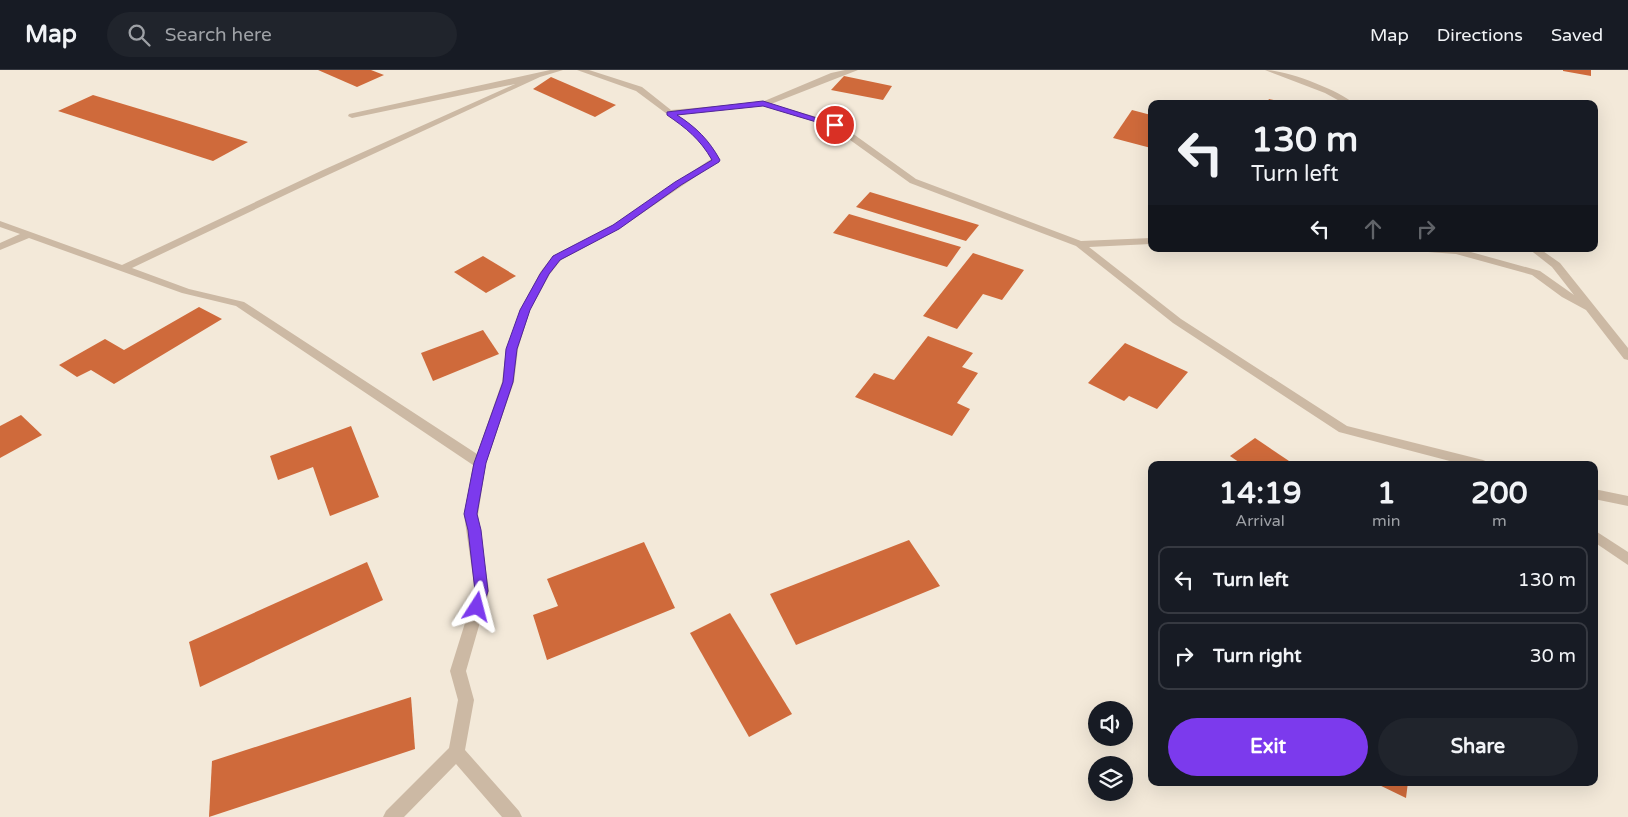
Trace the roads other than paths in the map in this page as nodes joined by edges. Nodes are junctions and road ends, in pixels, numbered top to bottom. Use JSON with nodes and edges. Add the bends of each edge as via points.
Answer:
{"nodes":[{"id":1,"x":559,"y":70,"type":"edge"},
{"id":2,"x":581,"y":70,"type":"edge"},
{"id":3,"x":854,"y":70,"type":"edge"},
{"id":4,"x":1269,"y":70,"type":"edge"},
{"id":5,"x":537,"y":76,"type":"junction"},
{"id":6,"x":1344,"y":100,"type":"edge"},
{"id":7,"x":763,"y":104,"type":"junction"},
{"id":8,"x":669,"y":113,"type":"junction"},
{"id":9,"x":352,"y":116,"type":"dead end"},
{"id":10,"x":0,"y":224,"type":"edge"},
{"id":11,"x":29,"y":234,"type":"junction"},
{"id":12,"x":1148,"y":241,"type":"edge"},
{"id":13,"x":1080,"y":244,"type":"junction"},
{"id":14,"x":0,"y":247,"type":"edge"},
{"id":15,"x":1462,"y":252,"type":"edge"},
{"id":16,"x":1538,"y":252,"type":"edge"},
{"id":17,"x":123,"y":268,"type":"junction"},
{"id":18,"x":1592,"y":309,"type":"junction"},
{"id":19,"x":1628,"y":356,"type":"edge"},
{"id":20,"x":1467,"y":461,"type":"edge"},
{"id":21,"x":480,"y":463,"type":"junction"},
{"id":22,"x":1598,"y":495,"type":"edge"},
{"id":23,"x":1628,"y":501,"type":"edge"},
{"id":24,"x":1598,"y":538,"type":"edge"},
{"id":25,"x":1628,"y":559,"type":"edge"},
{"id":26,"x":456,"y":752,"type":"junction"},
{"id":27,"x":392,"y":817,"type":"edge"},
{"id":28,"x":513,"y":817,"type":"edge"}],
"edges":[{"from":1,"to":5,"type":"street"},
{"from":2,"to":8,"type":"street","via":[[639,89]]},
{"from":3,"to":7,"type":"street"},
{"from":4,"to":6,"type":"street"},
{"from":5,"to":9,"type":"street"},
{"from":5,"to":17,"type":"street"},
{"from":7,"to":8,"type":"street"},
{"from":7,"to":13,"type":"street","via":[[835,125],[913,181]]},
{"from":8,"to":21,"type":"street","via":[[690,127],[706,143],[716,160],[616,227],[557,258],[525,310],[512,349],[508,382]]},
{"from":10,"to":11,"type":"street"},
{"from":11,"to":14,"type":"street"},
{"from":11,"to":17,"type":"street"},
{"from":12,"to":13,"type":"street"},
{"from":13,"to":20,"type":"street","via":[[1177,321],[1343,429]]},
{"from":15,"to":18,"type":"street","via":[[1536,273]]},
{"from":16,"to":18,"type":"street","via":[[1556,265]]},
{"from":17,"to":21,"type":"street","via":[[186,291],[240,304]]},
{"from":18,"to":19,"type":"street"},
{"from":21,"to":26,"type":"street","via":[[470,514],[482,591],[458,671],[466,700]]},
{"from":22,"to":23,"type":"street"},
{"from":24,"to":25,"type":"street"},
{"from":26,"to":27,"type":"street"},
{"from":26,"to":28,"type":"street"}]}
